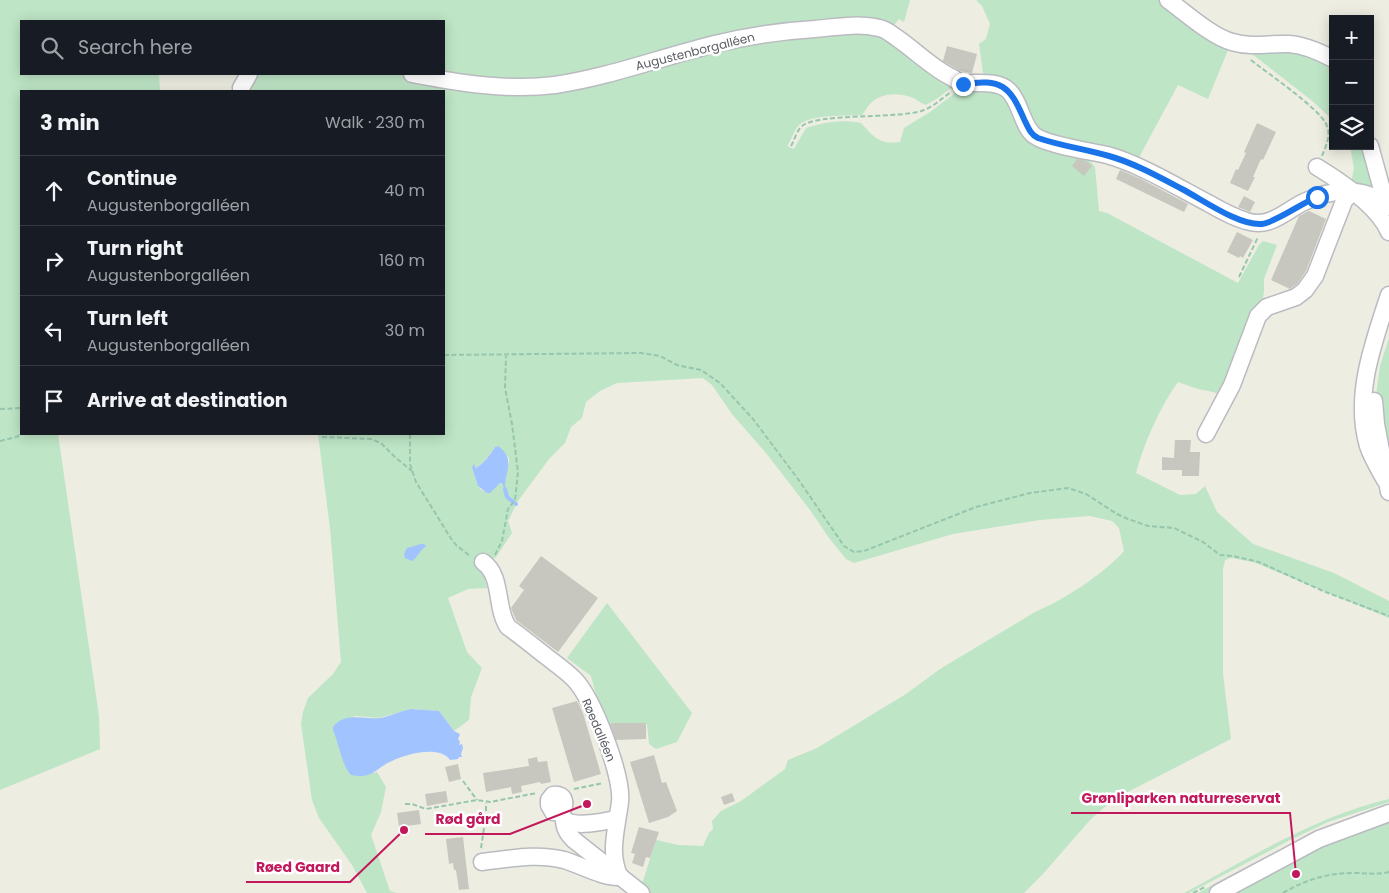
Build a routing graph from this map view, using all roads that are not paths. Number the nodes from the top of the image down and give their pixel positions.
1 (1168, 0) edge
2 (1329, 57) edge
3 (248, 75) edge
4 (419, 75) edge
5 (241, 88) dead end
6 (1371, 150) edge
7 (1317, 167) road end
8 (1352, 192) junction
9 (1387, 206) edge
10 (1389, 232) edge
11 (1389, 295) edge
12 (1389, 327) edge
13 (1206, 434) dead end
14 (1387, 486) edge
15 (486, 564) road end
16 (1389, 813) edge
17 (617, 819) junction
18 (482, 862) road end
19 (587, 877) dead end
20 (615, 877) junction
21 (641, 893) edge
22 (1218, 893) edge

1 - 2 street
3 - 5 street
4 - 8 street, Augustenborgalléen
6 - 9 street
7 - 8 street
8 - 9 street
8 - 10 street
8 - 13 street
11 - 14 street
12 - 14 street
15 - 17 street, Røedalléen
16 - 22 street
17 - 20 street, Røedalléen
17 - 20 street
18 - 20 street
19 - 20 street
20 - 21 street

